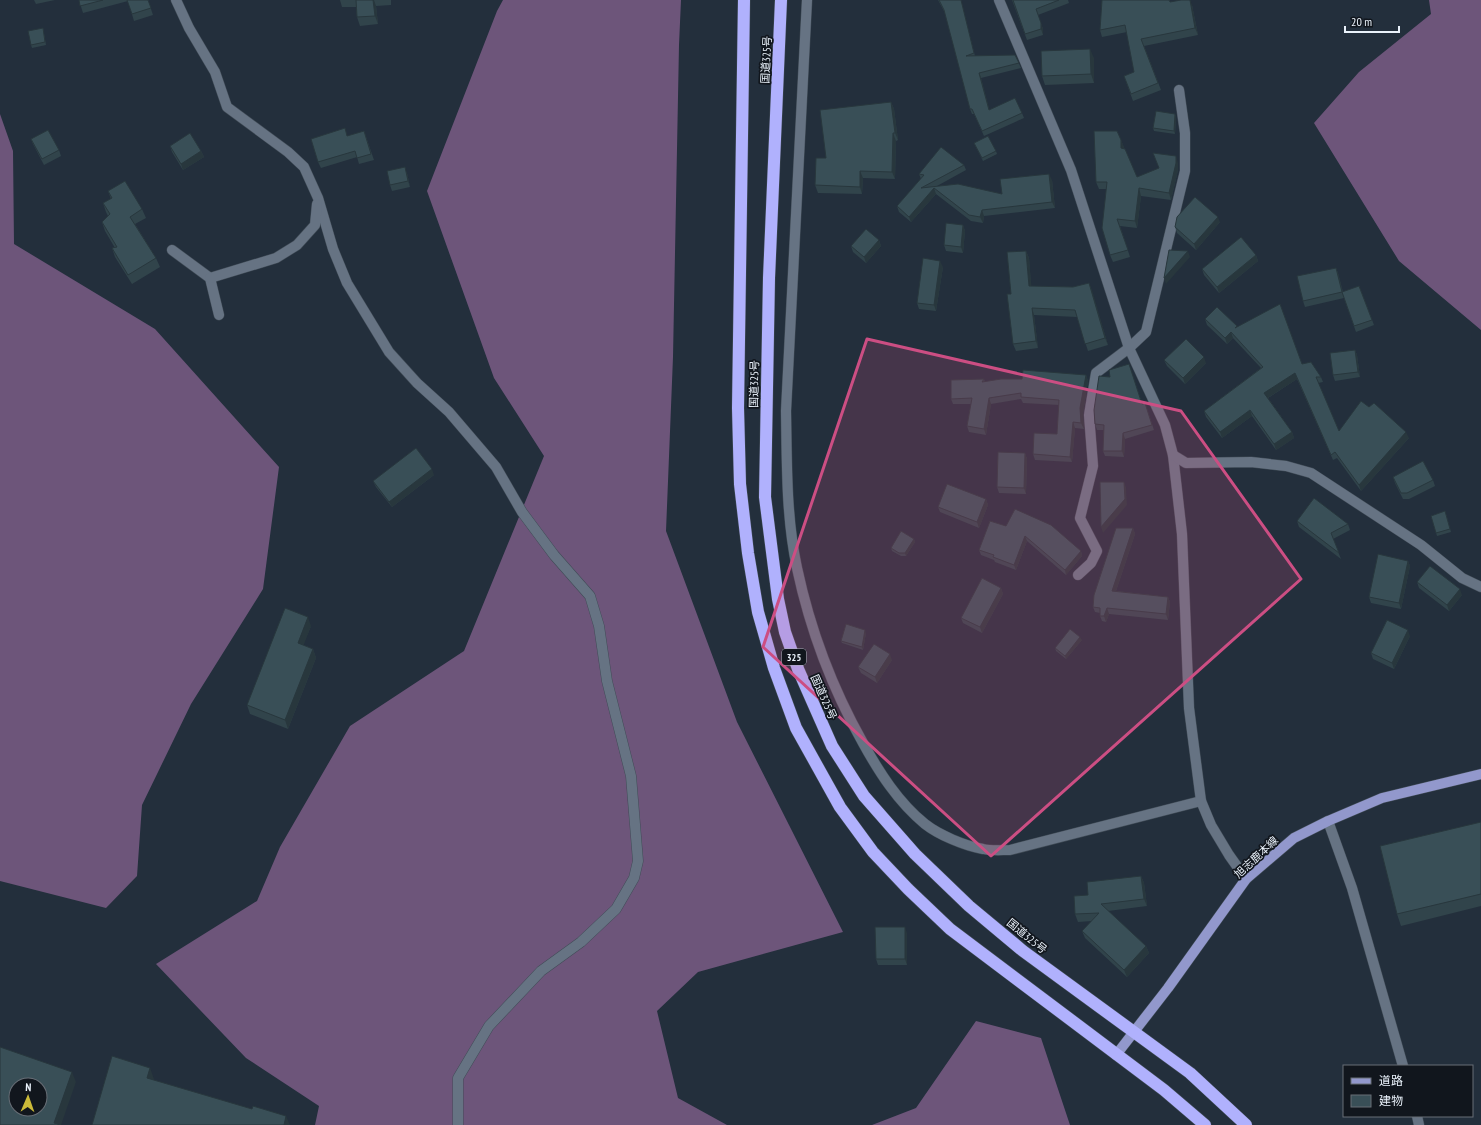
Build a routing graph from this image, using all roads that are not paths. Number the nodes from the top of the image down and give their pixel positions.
1 (176, 0) edge
2 (744, 0) edge
3 (782, 0) edge
4 (807, 0) edge
5 (999, 0) edge
6 (1180, 90) dead end
7 (318, 198) junction
8 (172, 250) dead end
9 (210, 278) junction
10 (219, 315) dead end
11 (1129, 348) junction
12 (1172, 455) junction
13 (1078, 575) dead end
14 (1481, 587) edge
15 (1481, 774) edge
16 (1201, 801) junction
17 (1328, 821) junction
18 (1246, 879) junction
19 (1134, 1032) junction
20 (1116, 1055) junction
21 (1403, 1065) edge
22 (458, 1125) edge
23 (1205, 1125) edge
24 (1246, 1125) edge

1 - 7 street
2 - 20 highway, 国道325号 / 325
3 - 19 highway, 国道325号 / 325
4 - 16 street
5 - 11 street
6 - 11 street
7 - 9 street
7 - 22 street
8 - 9 street
9 - 10 street
11 - 12 street
11 - 13 street
12 - 14 street
12 - 16 street
15 - 17 main road, 旭志鹿本線
16 - 18 street
17 - 18 main road, 旭志鹿本線
17 - 21 street
18 - 19 main road, 旭志鹿本線
19 - 20 main road, 旭志鹿本線
19 - 24 highway, 国道325号 / 325
20 - 23 highway, 国道325号 / 325

